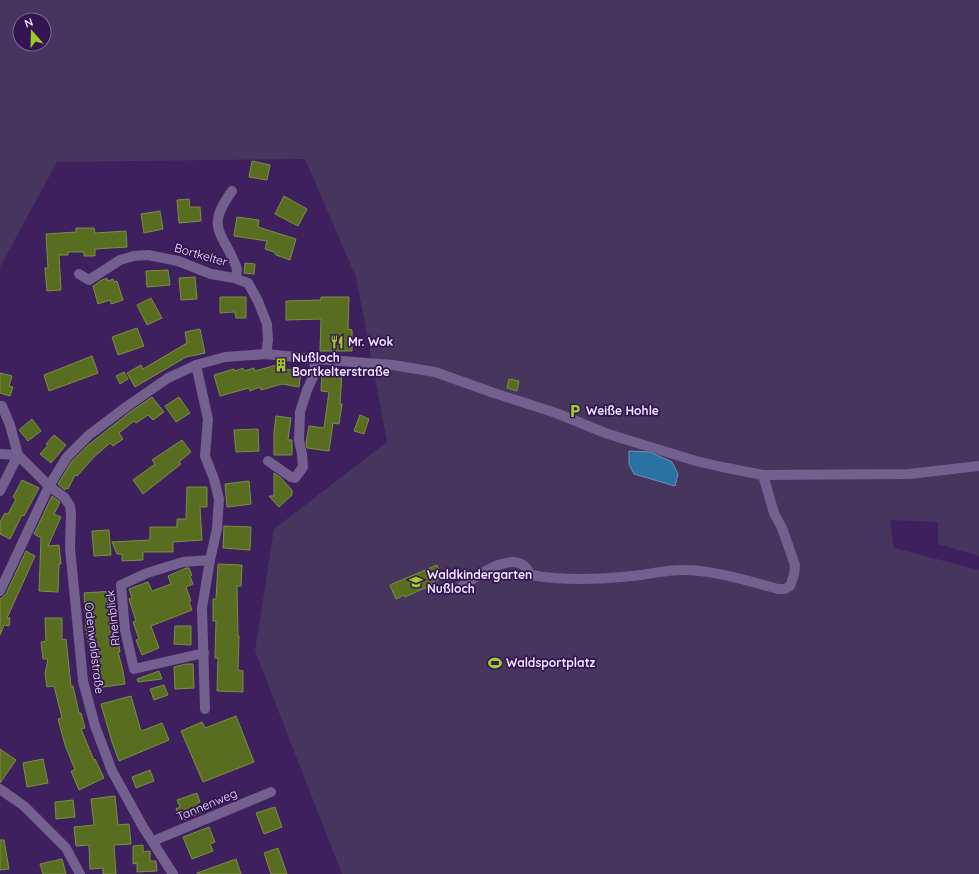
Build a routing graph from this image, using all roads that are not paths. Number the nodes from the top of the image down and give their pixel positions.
1 (232, 191) dead end
2 (79, 274) dead end
3 (236, 278) junction
4 (266, 354) junction
5 (315, 359) junction
6 (196, 365) junction
7 (0, 406) edge
8 (0, 454) edge
9 (18, 455) junction
10 (268, 461) dead end
11 (979, 466) edge
12 (763, 475) junction
13 (49, 486) junction
14 (0, 491) edge
15 (210, 560) junction
16 (462, 586) dead end
17 (0, 591) edge
18 (204, 653) junction
19 (205, 709) dead end
20 (0, 789) edge
21 (271, 792) dead end
22 (153, 841) junction
23 (80, 874) edge
24 (173, 874) edge

1 - 3 street
2 - 3 street, Bortkelter
3 - 4 street, Bortkelter
4 - 5 street
4 - 6 street
5 - 10 street
5 - 12 street
6 - 13 street
6 - 15 street
7 - 9 street
8 - 9 street
9 - 13 street, Odenwaldstraße
9 - 14 street
11 - 12 street
12 - 16 street
13 - 17 street
13 - 22 street, Odenwaldstraße
15 - 18 street
15 - 18 street, Rheinblick
18 - 19 street
20 - 23 street
21 - 22 street, Tannenweg
22 - 24 street, Odenwaldstraße

